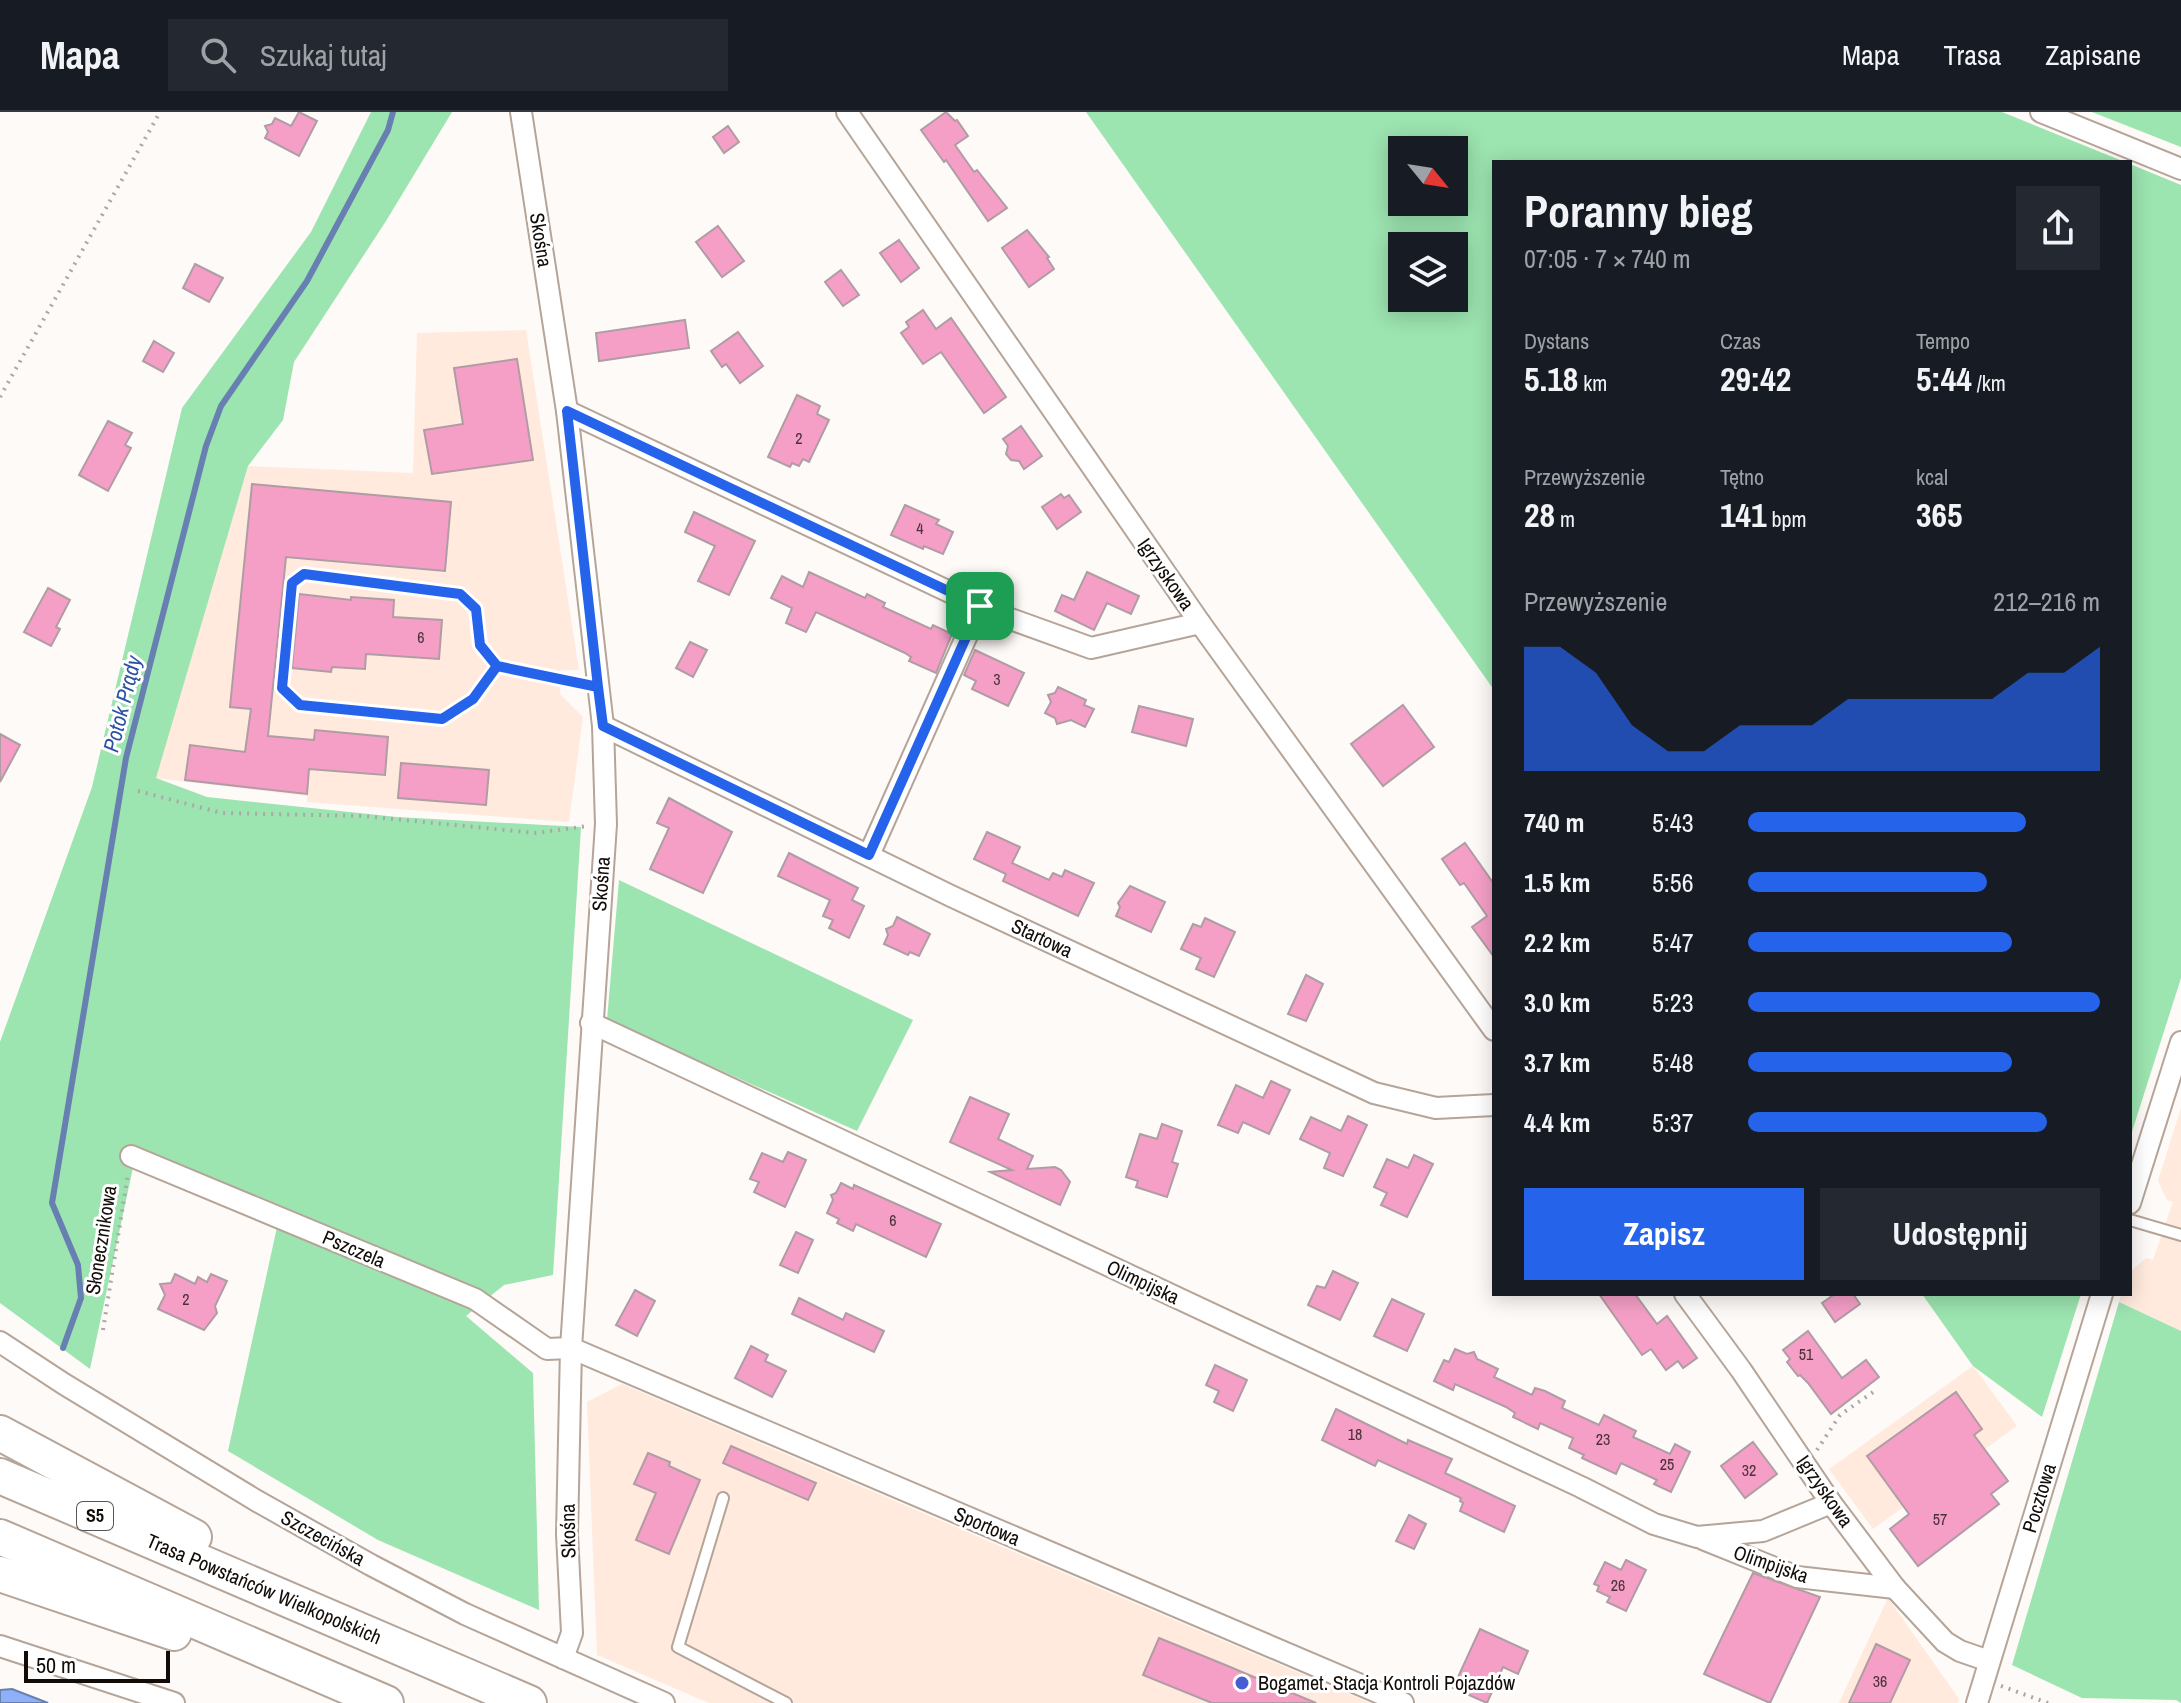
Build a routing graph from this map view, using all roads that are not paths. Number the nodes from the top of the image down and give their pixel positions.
1 (521, 112) edge
2 (847, 112) edge
3 (2041, 112) edge
4 (2181, 169) edge
5 (567, 411) junction
6 (980, 606) junction
7 (1200, 623) junction
8 (497, 666) junction
9 (598, 687) junction
10 (603, 726) junction
11 (869, 855) junction
12 (591, 1023) junction
13 (1492, 1027) edge
14 (2181, 1042) edge
15 (1492, 1105) edge
16 (131, 1156) road end
17 (2132, 1197) edge
18 (2132, 1221) edge
19 (2180, 1236) edge
20 (1686, 1296) edge
21 (2101, 1296) edge
22 (0, 1342) edge
23 (571, 1348) junction
24 (0, 1433) edge
25 (0, 1476) edge
26 (723, 1498) dead end
27 (1831, 1503) junction
28 (0, 1537) edge
29 (1697, 1537) junction
30 (0, 1574) edge
31 (1895, 1588) junction
32 (358, 1629) junction
33 (0, 1646) edge
34 (563, 1658) junction
35 (1986, 1671) junction
36 (335, 1681) junction
37 (174, 1703) edge
38 (386, 1703) edge
39 (529, 1703) edge
40 (664, 1703) edge
41 (786, 1703) edge
42 (1403, 1703) edge
43 (1977, 1703) edge

1 - 5 street, Skośna
2 - 7 street, Igrzyskowa
3 - 4 street
5 - 6 street
5 - 9 street, Skośna
6 - 7 street
6 - 11 street
7 - 13 street, Igrzyskowa
8 - 8 lane
8 - 9 lane
9 - 10 street, Skośna
10 - 11 street, Startowa
10 - 12 street, Skośna
11 - 15 street, Startowa
12 - 23 street, Skośna
12 - 29 street, Olimpijska
14 - 17 street
16 - 23 street, Pszczela
18 - 19 lane
20 - 27 street, Igrzyskowa
21 - 35 street, Pocztowa
22 - 34 street, Szczecińska
23 - 34 street, Skośna
23 - 42 street, Sportowa
24 - 32 highway
25 - 32 highway, Trasa Powstańców Wielkopolskich / S5
26 - 41 lane
27 - 29 street, Olimpijska
27 - 31 street, Igrzyskowa
28 - 36 highway
29 - 31 street, Olimpijska
30 - 36 highway
31 - 35 street, Igrzyskowa
32 - 39 highway, Trasa Powstańców Wielkopolskich / S5
33 - 37 street
34 - 40 street, Szczecińska
35 - 43 street, Pocztowa
36 - 38 highway

